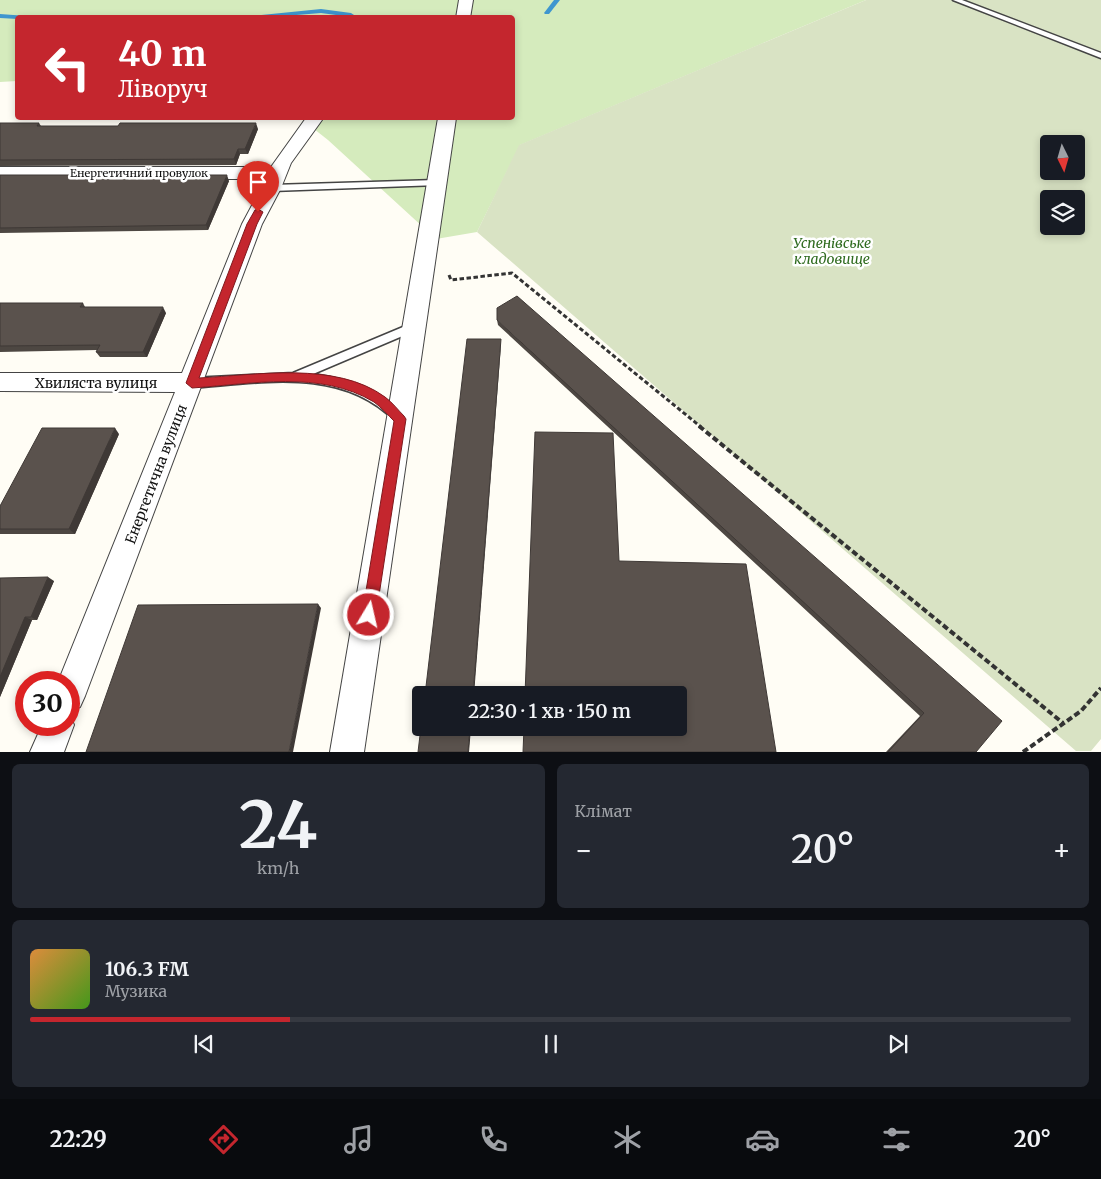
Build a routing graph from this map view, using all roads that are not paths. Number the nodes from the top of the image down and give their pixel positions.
1 (466, 0) edge
2 (956, 0) edge
3 (464, 15) edge
4 (1101, 56) edge
5 (313, 120) dead end
6 (447, 120) edge
7 (0, 173) edge
8 (275, 180) junction
9 (436, 183) junction
10 (415, 326) junction
11 (295, 377) junction
12 (0, 382) edge
13 (192, 383) junction
14 (400, 419) junction
15 (79, 671) edge
16 (54, 736) edge
17 (47, 752) edge
18 (347, 752) edge

1 - 3 street
2 - 4 lane
5 - 8 street, Енергетична вулиця
6 - 9 street
7 - 8 street, Енергетичний провулок
8 - 9 lane
8 - 13 street, Енергетична вулиця
9 - 10 street
10 - 11 lane
10 - 14 street
11 - 13 lane
11 - 14 lane
12 - 13 street, Хвиляста вулиця
13 - 15 street, Енергетична вулиця
14 - 18 street
16 - 17 street

